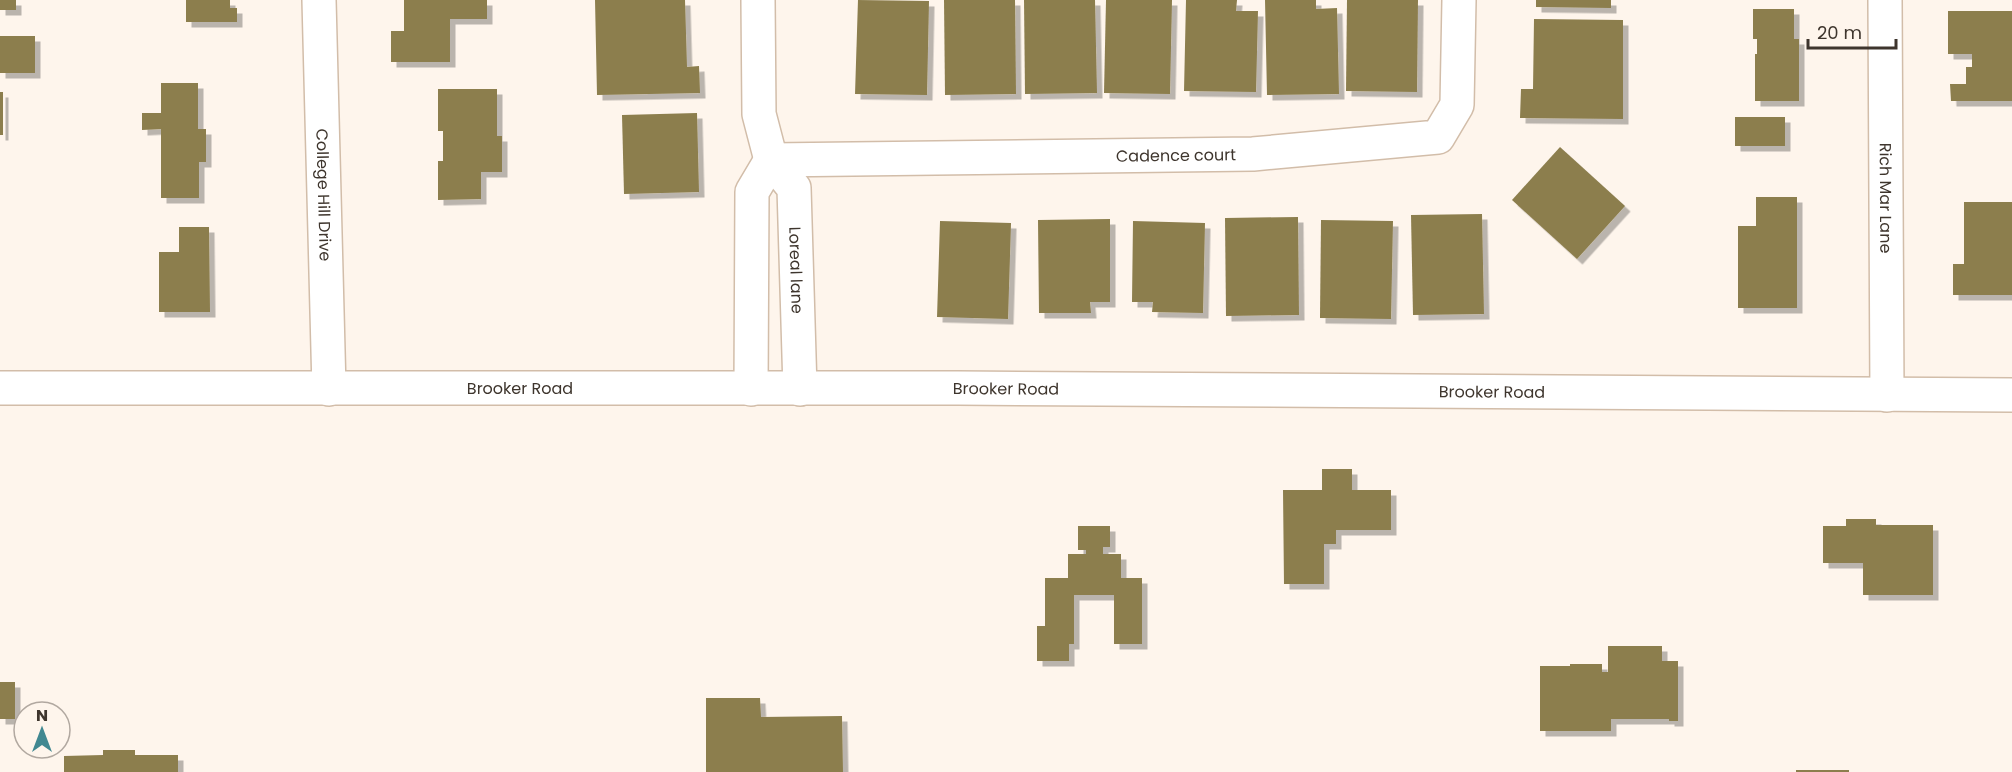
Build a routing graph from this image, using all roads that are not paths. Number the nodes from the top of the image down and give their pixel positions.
1 (319, 0) edge
2 (758, 0) edge
3 (1459, 0) edge
4 (1886, 0) edge
5 (771, 160) junction
6 (796, 264) junction
7 (752, 265) junction
8 (0, 388) edge
9 (329, 389) junction
10 (751, 389) junction
11 (800, 389) junction
12 (1887, 395) junction
13 (2012, 395) edge

1 - 9 street, College Hill Drive
2 - 5 street, Loreal lane
3 - 5 street, Cadence court
4 - 12 street, Rich Mar Lane
5 - 6 street, Loreal lane
5 - 7 street
6 - 7 street
6 - 11 street, Loreal lane
7 - 10 street
8 - 9 street, Brooker Road
9 - 10 street, Brooker Road
10 - 11 street, Brooker Road
11 - 12 street, Brooker Road
12 - 13 street, Brooker Road

